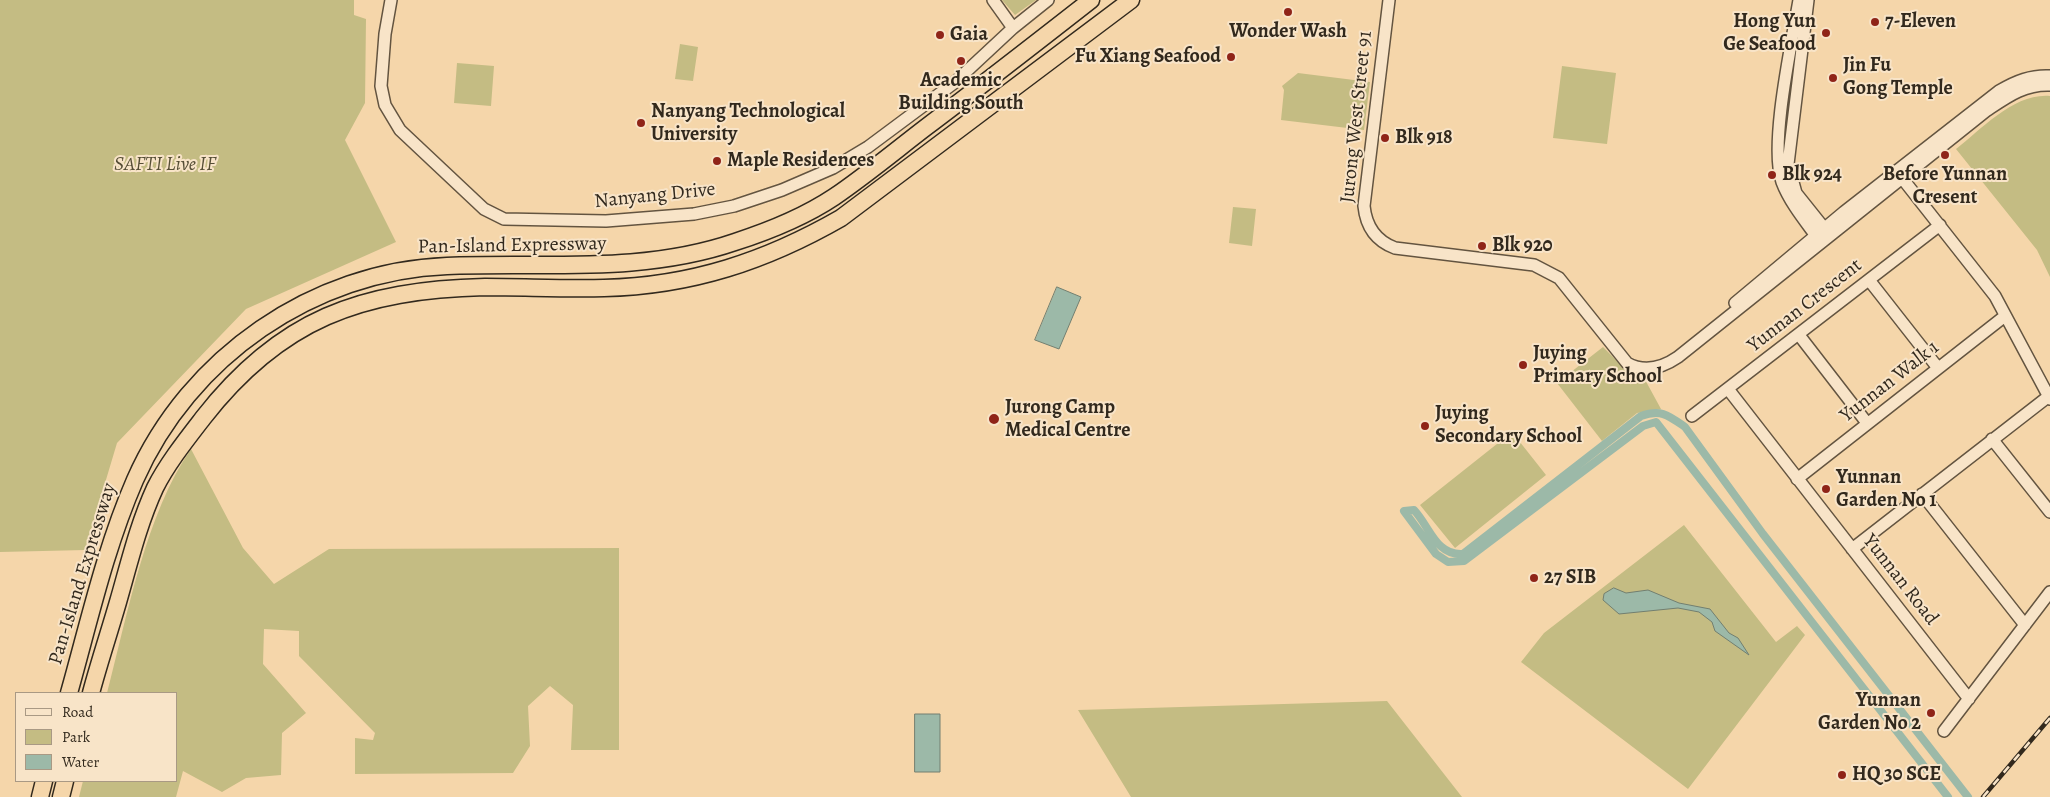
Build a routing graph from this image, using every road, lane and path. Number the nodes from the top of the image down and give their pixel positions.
1 (391, 0) edge
2 (993, 0) edge
3 (1048, 0) edge
4 (1091, 0) edge
5 (1131, 0) edge
6 (1389, 0) edge
7 (1395, 0) edge
8 (1799, 0) edge
9 (1808, 0) edge
10 (1012, 28) junction
11 (2050, 76) edge
12 (2050, 85) edge
13 (1779, 131) junction
14 (1791, 132) junction
15 (1901, 174) junction
16 (1940, 225) junction
17 (1823, 236) junction
18 (1869, 280) junction
19 (2005, 316) junction
20 (1799, 335) junction
21 (1938, 368) junction
22 (1728, 389) junction
23 (2049, 397) edge
24 (1692, 416) dead end
25 (1867, 424) junction
26 (1992, 439) junction
27 (1797, 479) junction
28 (1922, 494) junction
29 (2050, 512) edge
30 (1852, 549) junction
31 (2050, 592) edge
32 (2025, 625) junction
33 (69, 692) edge
34 (91, 692) edge
35 (1969, 698) junction
36 (1944, 731) dead end
37 (44, 782) edge
38 (65, 782) edge
39 (40, 797) edge
40 (61, 797) edge

1 - 10 street, Nanyang Drive
2 - 10 street
3 - 10 street, Nanyang Drive
4 - 33 highway, Pan-Island Expressway
5 - 34 highway, Pan-Island Expressway
6 - 17 street, Jurong West Street 91
7 - 17 street, Jurong West Street 91
8 - 13 street
9 - 14 street
11 - 15 street
12 - 15 street
13 - 14 street
13 - 17 street
14 - 17 street
15 - 16 street
15 - 17 street
16 - 18 street, Yunnan Crescent
16 - 19 street
18 - 20 street, Yunnan Crescent
18 - 21 street
19 - 21 street, Yunnan Walk 1
19 - 23 street
20 - 22 street, Yunnan Crescent
20 - 25 street
21 - 25 street, Yunnan Walk 1
22 - 24 street, Yunnan Crescent
22 - 27 street, Yunnan Road
23 - 26 street
25 - 27 street, Yunnan Walk 1
26 - 28 street
26 - 29 street
27 - 30 street, Yunnan Road
28 - 30 street
28 - 32 street
30 - 35 street, Yunnan Road
31 - 32 street
32 - 35 street
35 - 36 street
37 - 39 highway
38 - 40 highway

